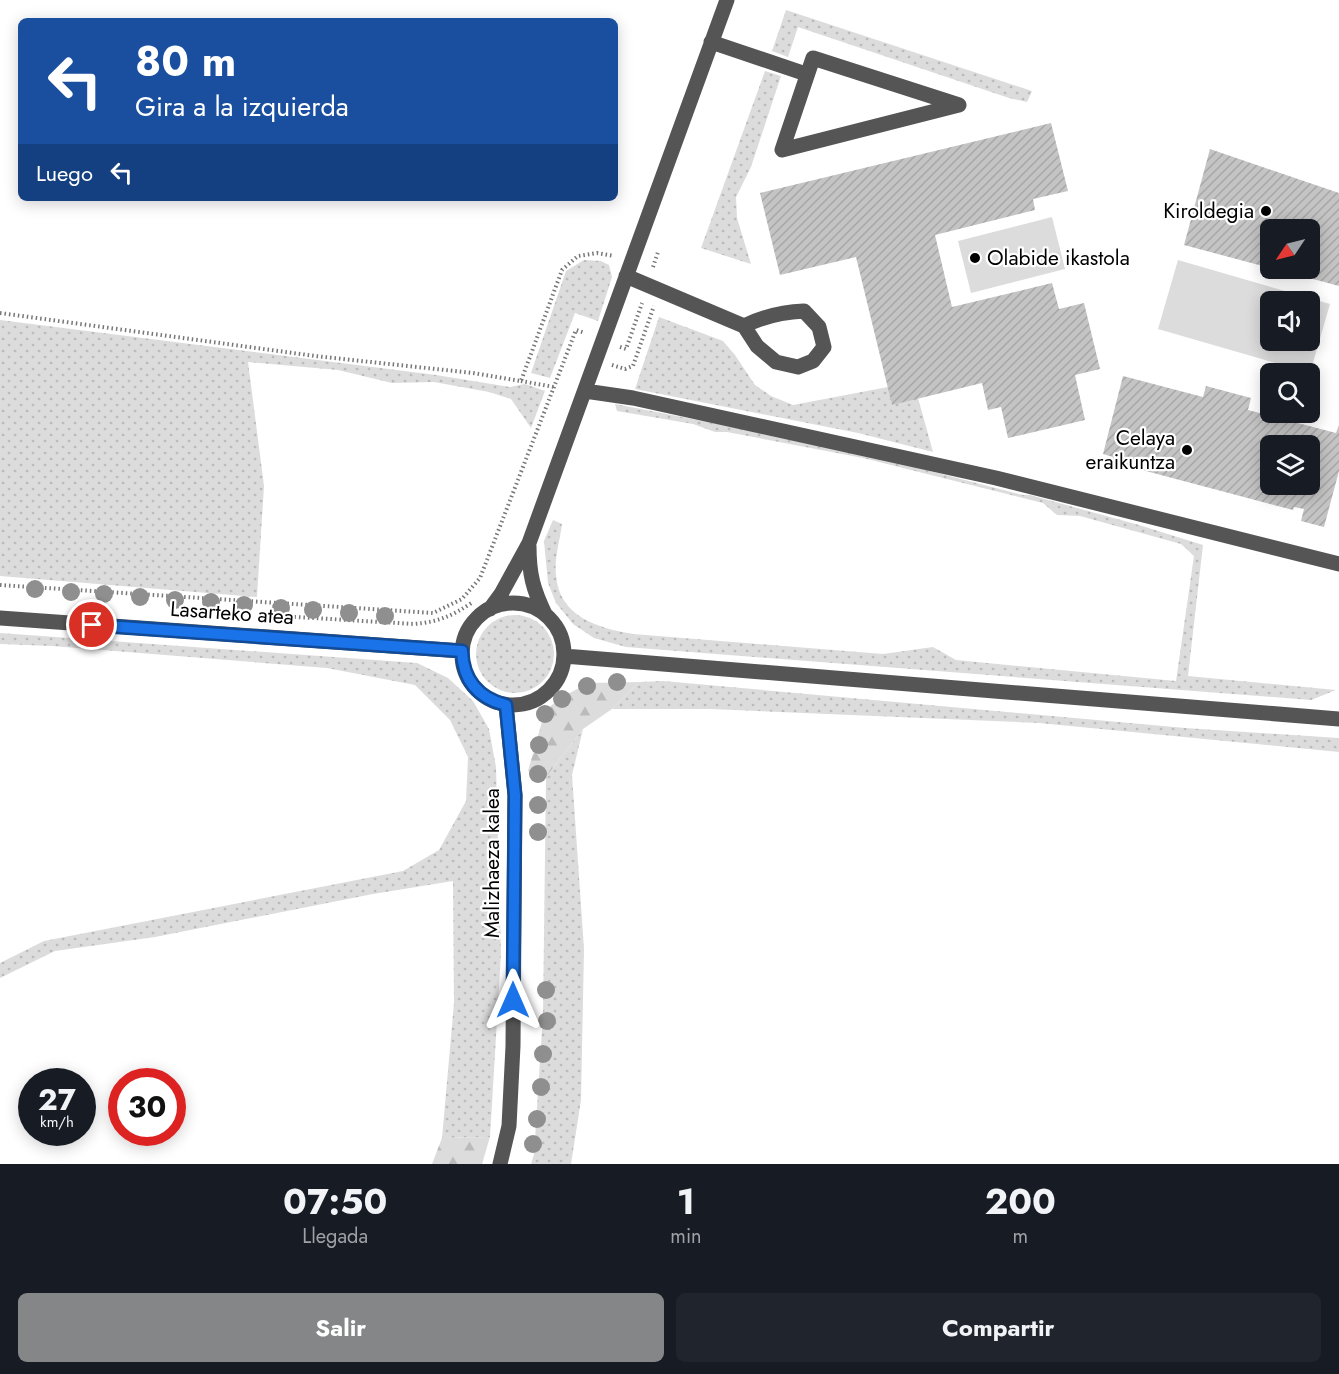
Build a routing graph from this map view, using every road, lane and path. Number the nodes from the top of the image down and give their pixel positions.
1 (726, 0) edge
2 (711, 42) junction
3 (806, 74) junction
4 (658, 252) dead end
5 (632, 259) junction
6 (626, 276) junction
7 (647, 286) junction
8 (654, 306) dead end
9 (0, 313) edge
10 (744, 326) junction
11 (604, 341) junction
12 (597, 360) junction
13 (521, 381) junction
14 (554, 387) junction
15 (585, 391) junction
16 (529, 543) junction
17 (1339, 564) edge
18 (0, 585) edge
19 (479, 594) dead end
20 (490, 609) junction
21 (544, 614) junction
22 (260, 615) dead end
23 (0, 618) edge
24 (462, 651) junction
25 (564, 656) junction
26 (506, 705) junction
27 (1339, 719) edge
28 (500, 1164) edge

1 - 2 street
2 - 3 street
2 - 5 street
3 - 3 street
4 - 7 path
5 - 6 street
5 - 13 path
6 - 7 street
6 - 11 street
7 - 10 street
7 - 11 path
8 - 12 path
9 - 13 path
10 - 10 street
11 - 12 street
11 - 14 path
12 - 15 street
13 - 14 path
14 - 18 path
15 - 16 street
15 - 17 street
16 - 20 street
16 - 21 street
19 - 22 path
20 - 21 street
20 - 24 street
21 - 25 street
23 - 24 street, Lasarteko atea
24 - 26 street
25 - 26 street
25 - 27 street
26 - 28 street, Malizhaeza kalea

